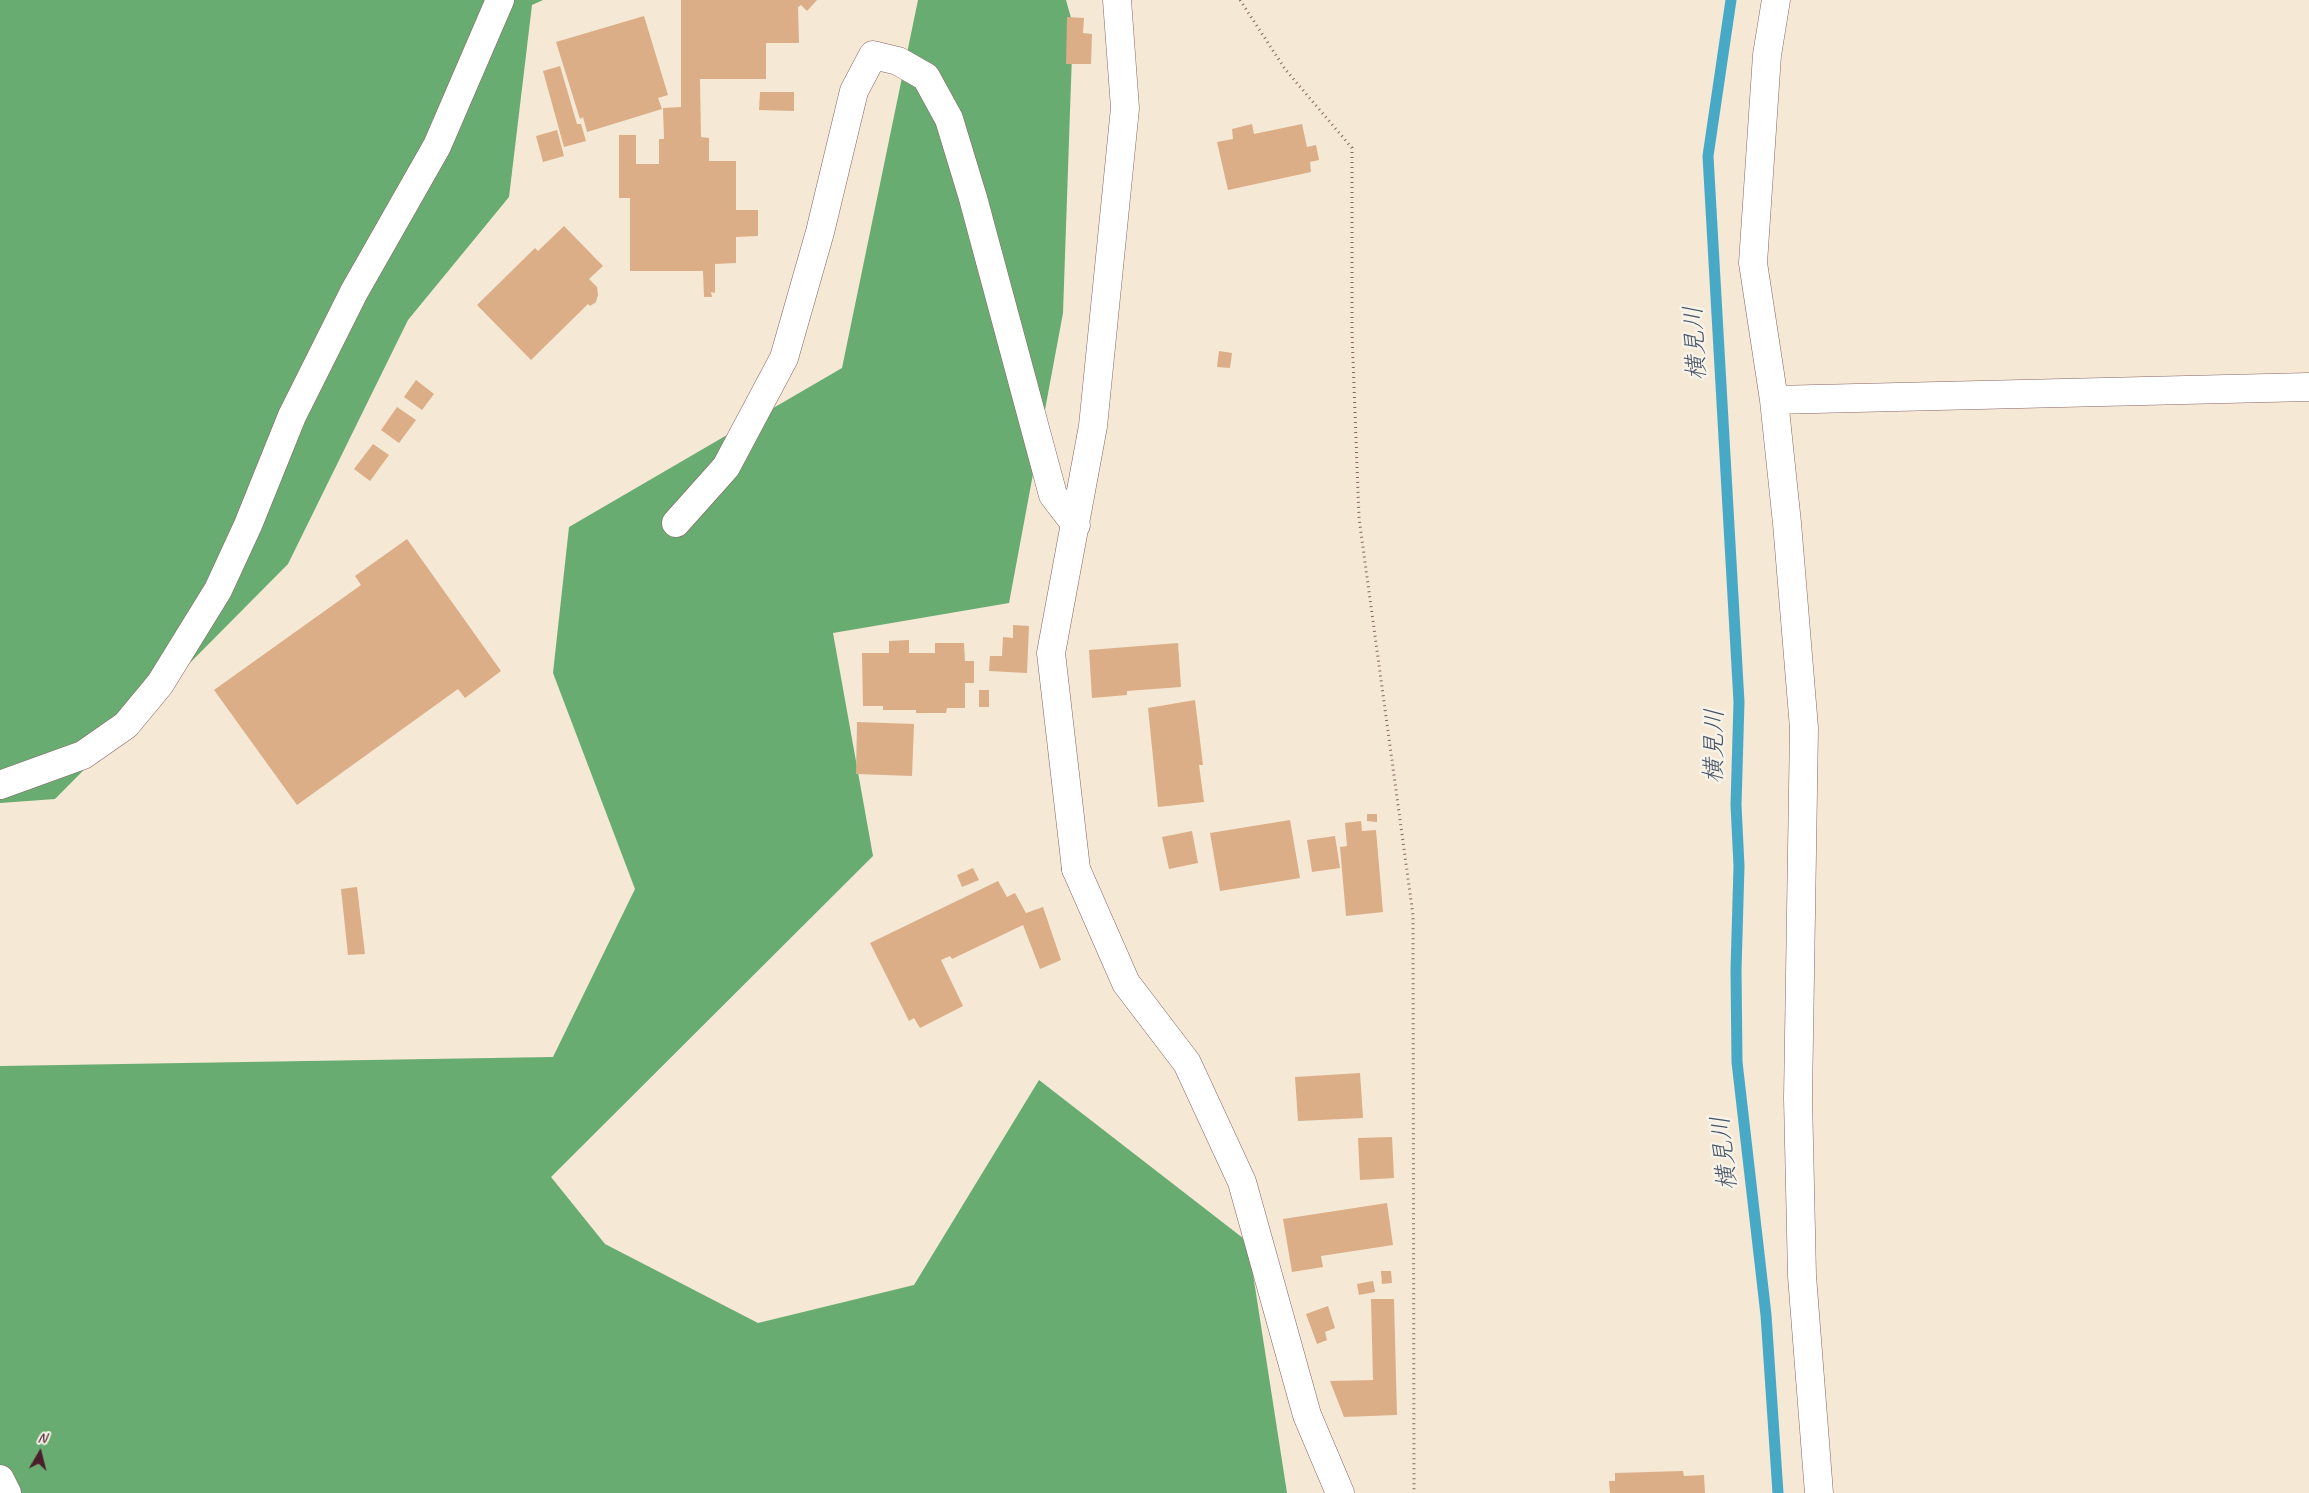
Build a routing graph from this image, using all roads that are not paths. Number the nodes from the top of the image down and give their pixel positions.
1 (500, 0) edge
2 (1117, 0) edge
3 (1776, 0) edge
4 (2309, 387) edge
5 (1774, 400) junction
6 (676, 523) dead end
7 (1076, 525) junction
8 (0, 785) edge
9 (0, 1479) edge
10 (7, 1493) edge
11 (1340, 1493) edge
12 (1818, 1493) edge

1 - 8 street
2 - 7 street
3 - 5 street
4 - 5 street
5 - 12 street
6 - 7 street
7 - 11 street
9 - 10 street

